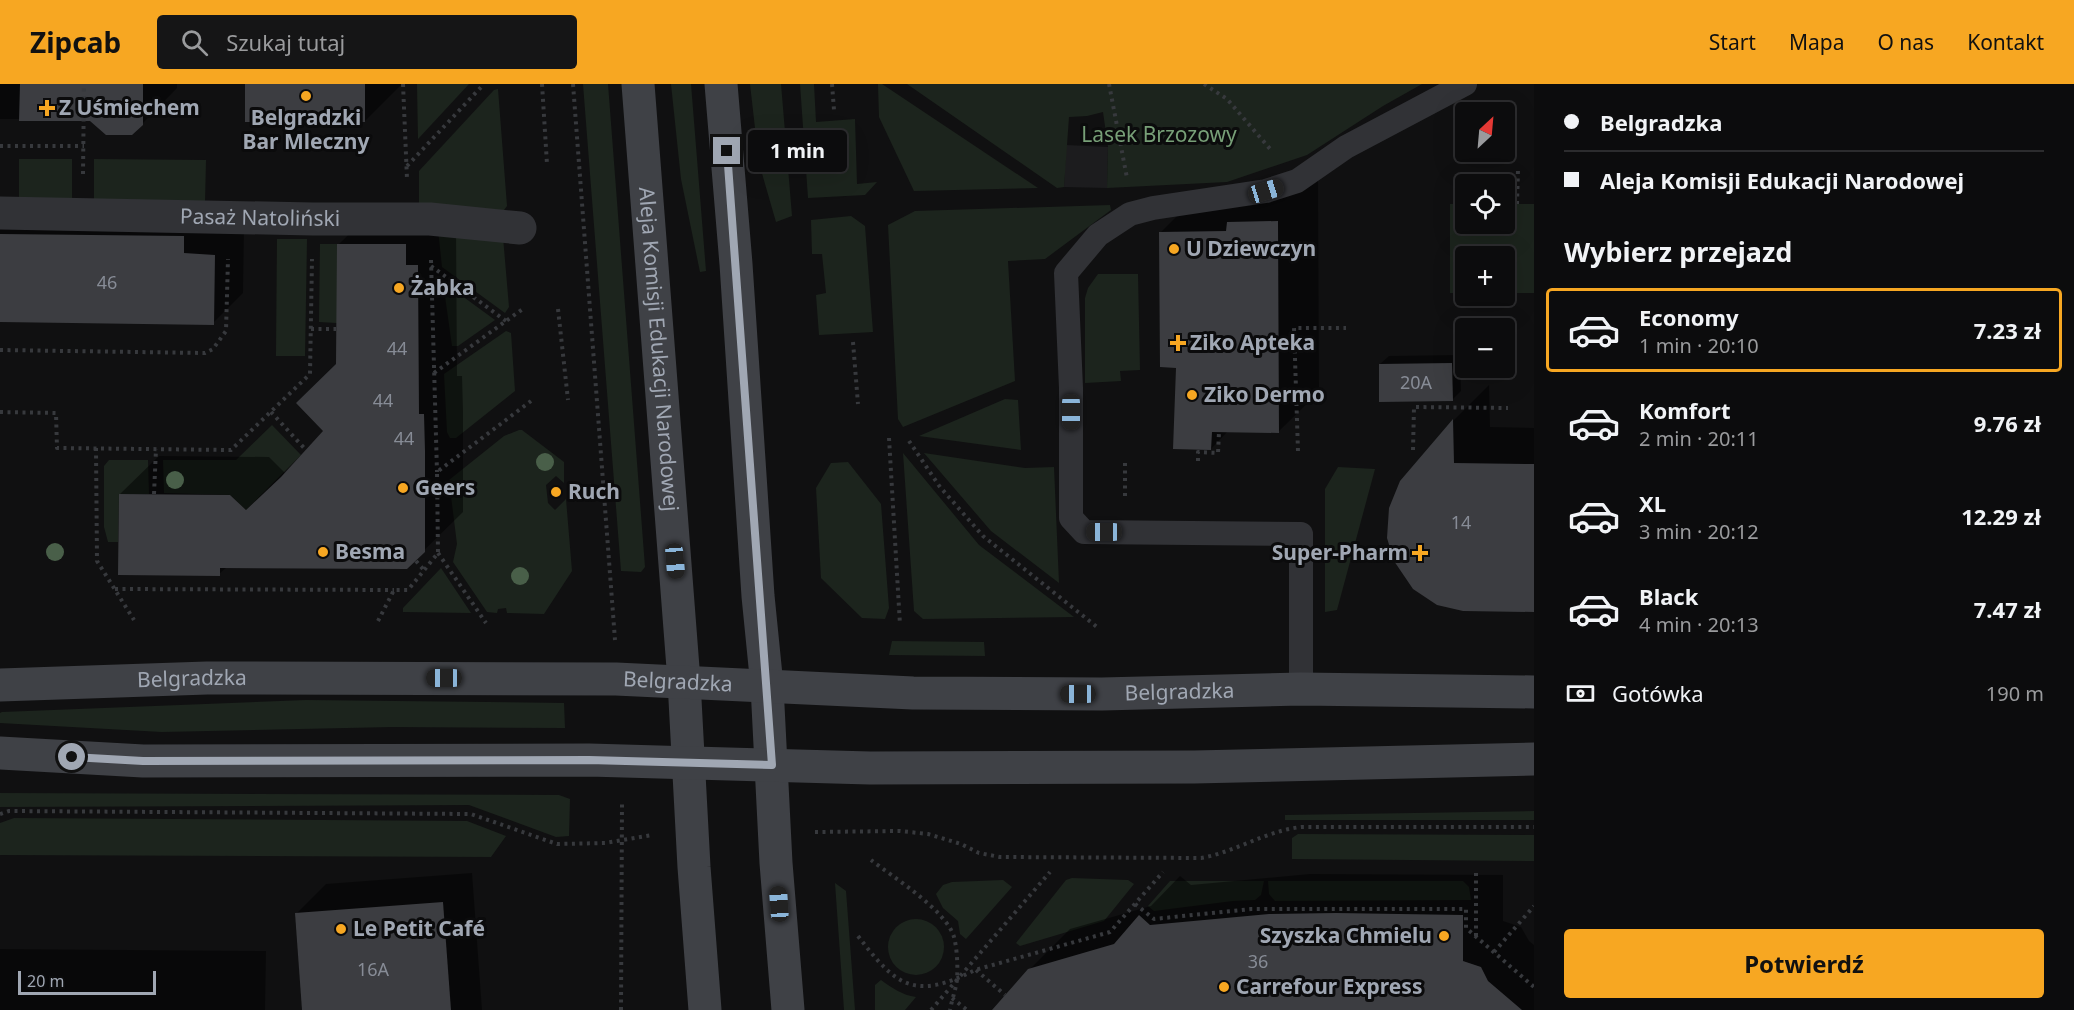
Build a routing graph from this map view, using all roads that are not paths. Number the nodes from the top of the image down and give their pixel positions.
1 (638, 84) edge
2 (721, 84) edge
3 (1465, 84) edge
4 (0, 213) edge
5 (520, 228) dead end
6 (684, 681) junction
7 (0, 685) edge
8 (767, 686) junction
9 (1301, 688) junction
10 (1534, 692) edge
11 (0, 753) edge
12 (1534, 759) edge
13 (688, 763) junction
14 (772, 765) junction
15 (705, 1010) edge
16 (788, 1010) edge

1 - 6 street, Aleja Komisji Edukacji Narodowej
2 - 8 street
3 - 9 lane
4 - 5 street, Pasaż Natoliński
6 - 7 street, Belgradzka
6 - 8 street, Belgradzka
6 - 13 street, Aleja Komisji Edukacji Narodowej
8 - 9 street, Belgradzka
8 - 14 street
9 - 10 street, Belgradzka
11 - 13 street
12 - 14 street
13 - 14 street
13 - 15 street, Aleja Komisji Edukacji Narodowej
14 - 16 street

